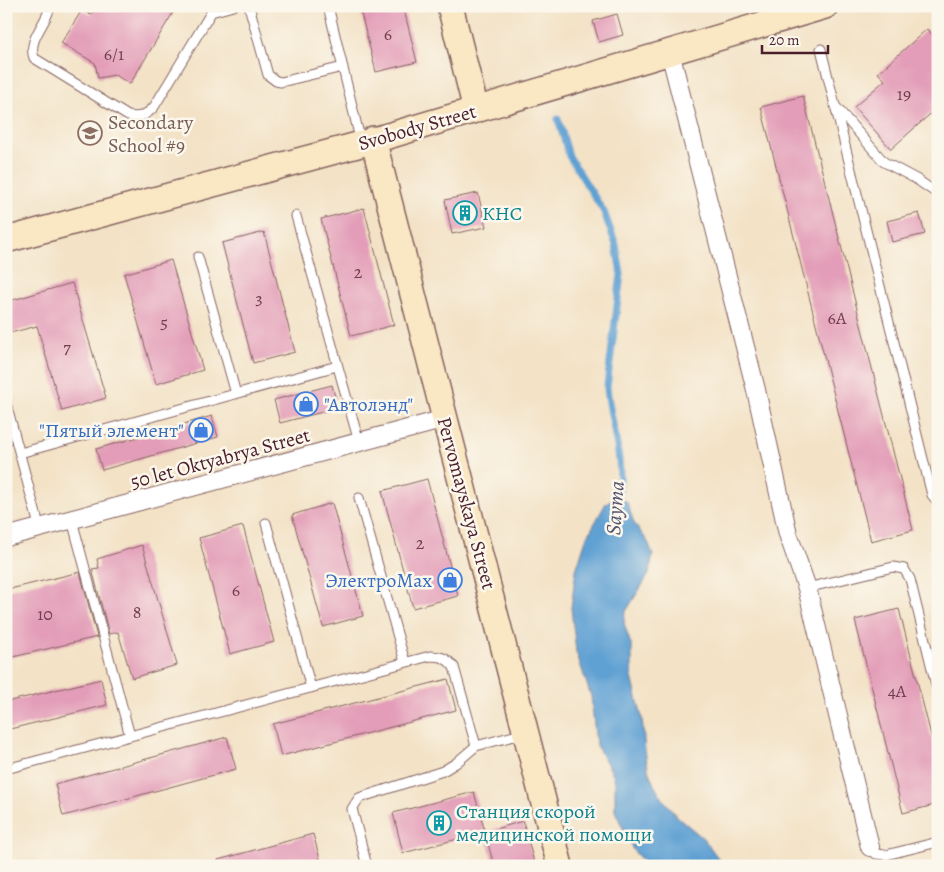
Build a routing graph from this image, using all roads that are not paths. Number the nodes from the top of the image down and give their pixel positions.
1 (50, 6) edge
2 (234, 6) edge
3 (249, 6) edge
4 (328, 6) edge
5 (825, 6) edge
6 (453, 7) edge
7 (213, 9) edge
8 (821, 48) dead end
9 (670, 52) junction
10 (343, 67) junction
11 (835, 106) junction
12 (476, 110) junction
13 (367, 142) junction
14 (938, 194) edge
15 (296, 216) dead end
16 (6, 240) edge
17 (198, 257) dead end
18 (337, 366) junction
19 (236, 394) junction
20 (6, 404) edge
21 (445, 419) junction
22 (358, 442) junction
23 (20, 453) junction
24 (359, 498) dead end
25 (938, 502) edge
26 (72, 520) junction
27 (266, 523) dead end
28 (40, 528) junction
29 (6, 537) edge
30 (807, 588) junction
31 (405, 662) junction
32 (311, 688) junction
33 (938, 693) edge
34 (526, 733) junction
35 (130, 736) junction
36 (476, 746) junction
37 (6, 769) edge
38 (938, 842) edge
39 (870, 847) joint
40 (367, 866) edge
41 (560, 866) edge

1 - 7 lane
2 - 7 lane
3 - 10 lane
4 - 10 lane
5 - 9 street, Svobody Street
6 - 12 street
8 - 11 lane
9 - 12 street, Svobody Street
9 - 30 street
10 - 13 lane
11 - 14 lane
11 - 25 lane
12 - 13 street, Svobody Street
13 - 16 street, Svobody Street
13 - 21 street, Pervomayskaya Street
15 - 18 lane
17 - 19 lane
18 - 19 lane
18 - 22 lane
19 - 23 lane
20 - 23 lane
21 - 22 street, 50 let Oktyabrya Street
21 - 34 street, Pervomayskaya Street
22 - 26 street, 50 let Oktyabrya Street
23 - 28 lane
24 - 31 lane
26 - 28 street, 50 let Oktyabrya Street
26 - 35 lane
27 - 32 lane
28 - 29 street, 50 let Oktyabrya Street
30 - 33 lane
30 - 39 street
31 - 32 lane
31 - 36 lane
32 - 35 lane
34 - 36 lane
34 - 41 street, Pervomayskaya Street
35 - 37 lane
36 - 40 lane
38 - 39 lane

